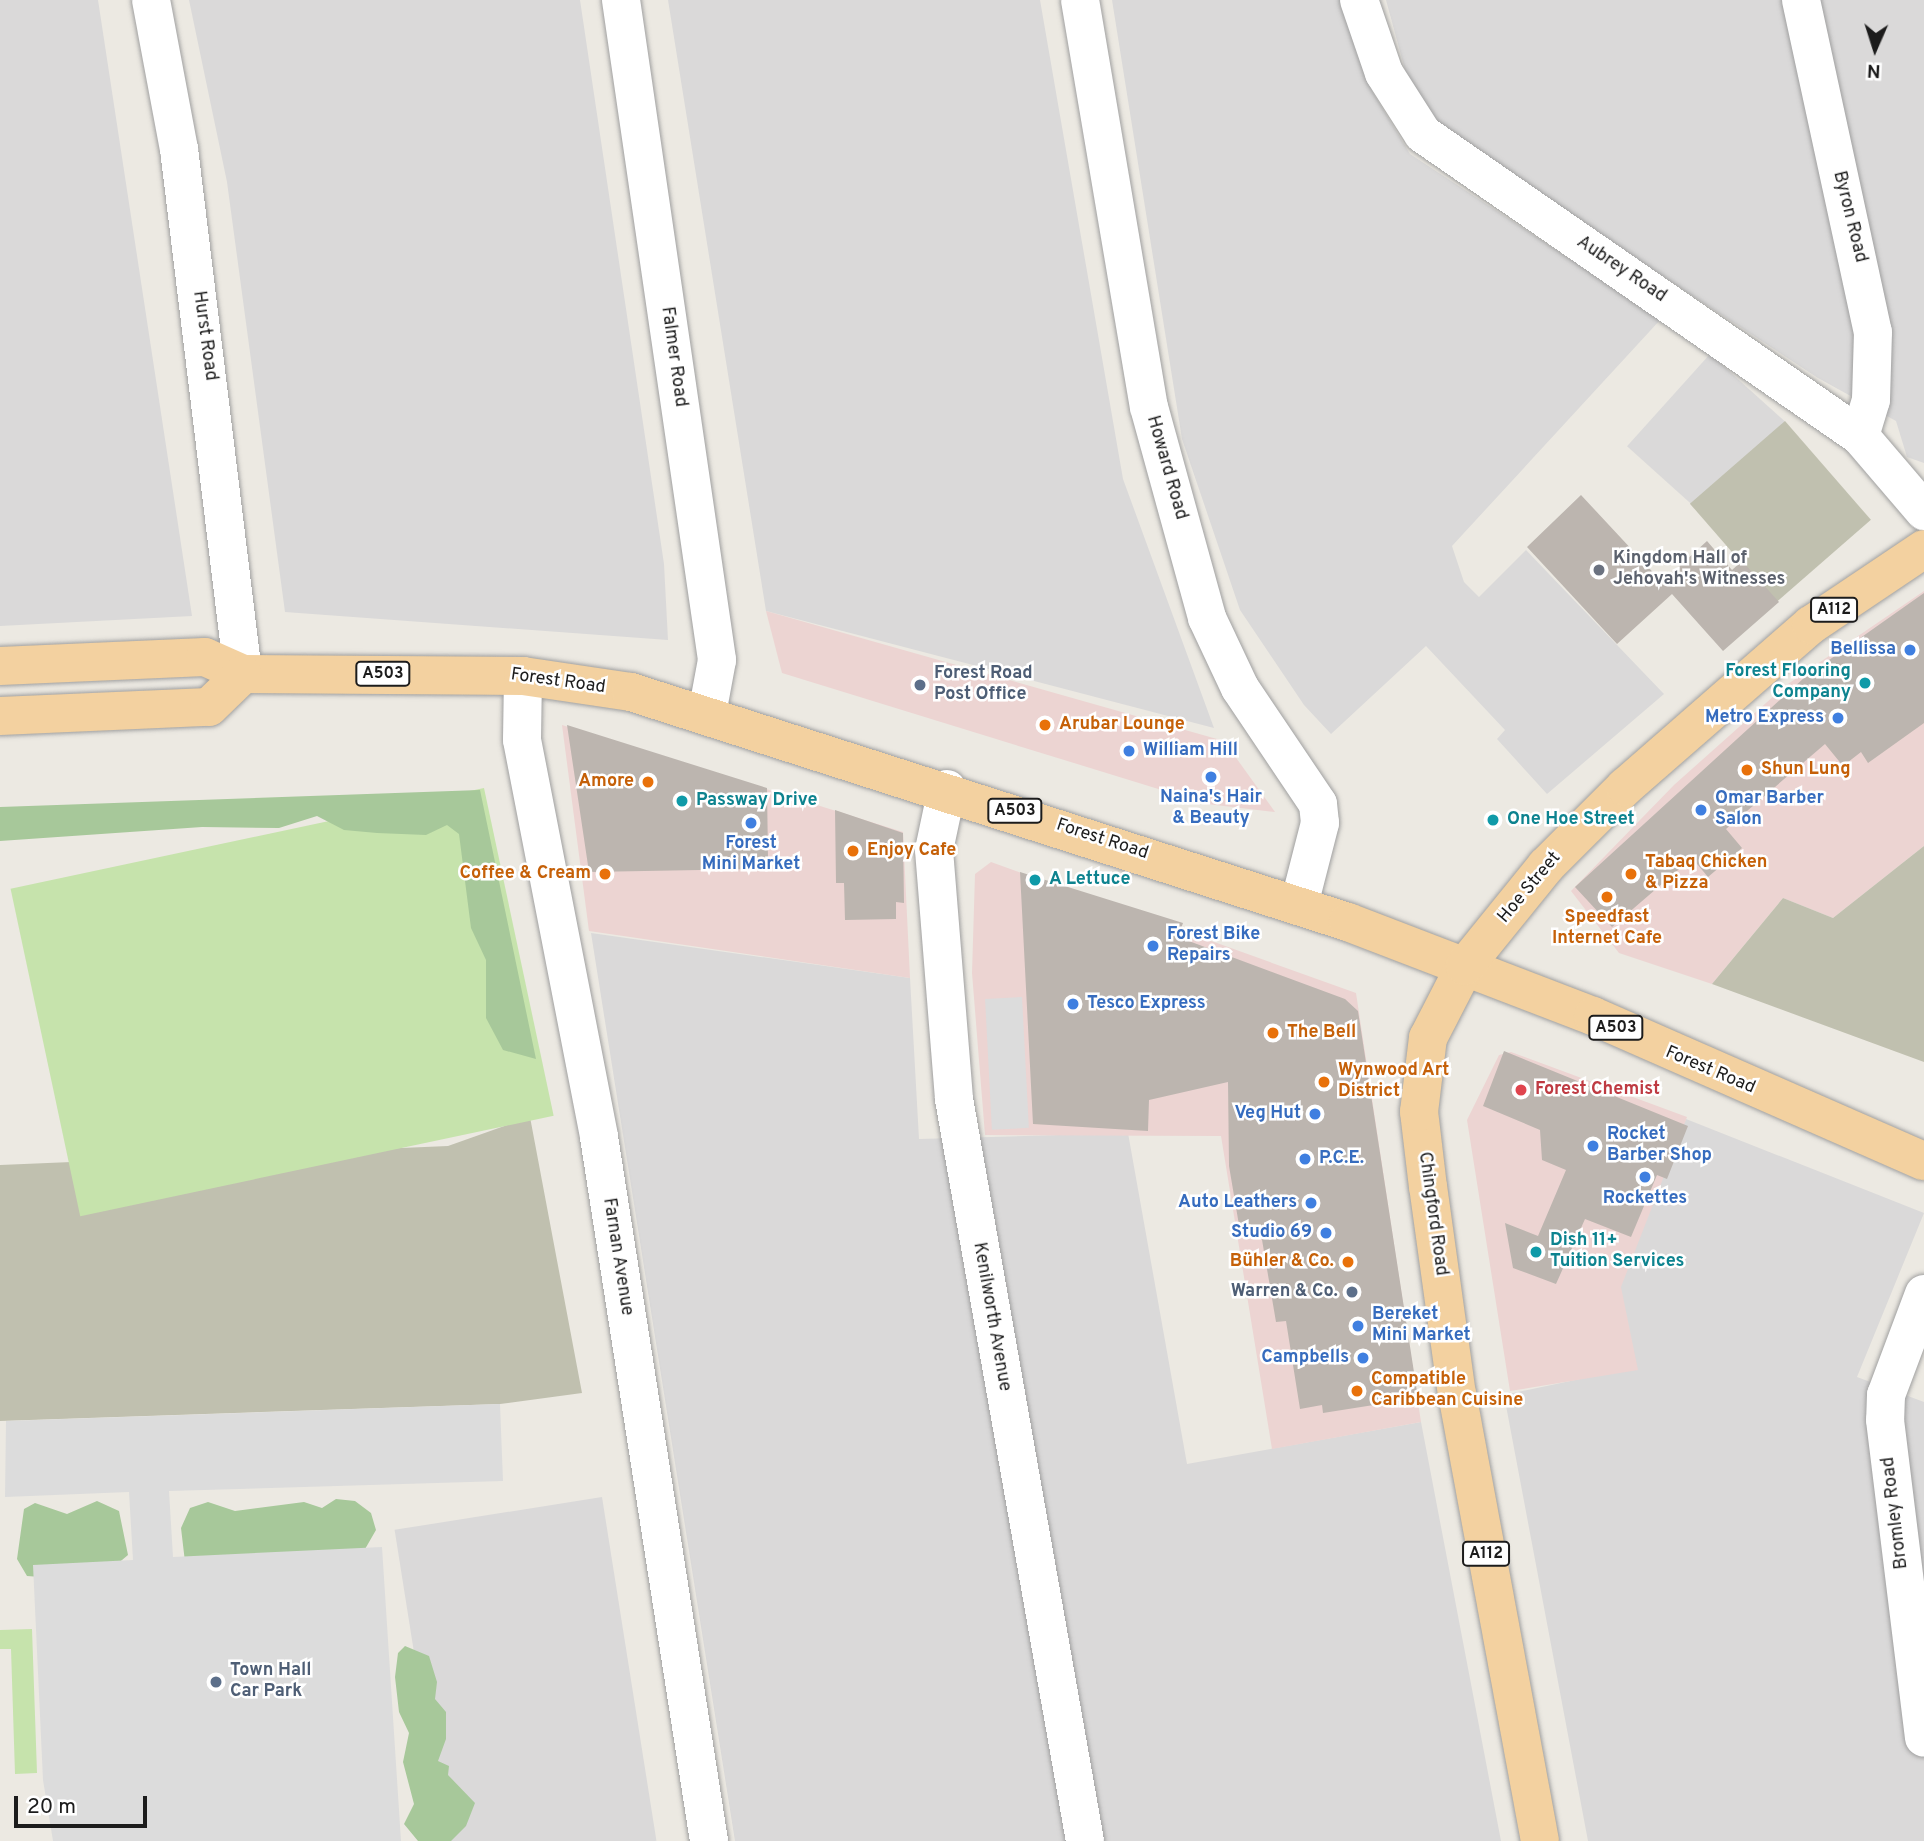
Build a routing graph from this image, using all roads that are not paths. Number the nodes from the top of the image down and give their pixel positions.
1 (151, 0) edge
2 (621, 0) edge
3 (1080, 0) edge
4 (1359, 0) edge
5 (1801, 0) edge
6 (1860, 436) junction
7 (1924, 511) edge
8 (1924, 549) edge
9 (0, 666) edge
10 (243, 674) junction
11 (523, 676) junction
12 (707, 713) junction
13 (0, 716) edge
14 (947, 789) junction
15 (1299, 905) junction
16 (1465, 966) junction
17 (1924, 1161) edge
18 (1924, 1294) edge
19 (1924, 1738) edge
20 (709, 1841) edge
21 (1085, 1841) edge
22 (1540, 1841) edge

1 - 10 street, Hurst Road
2 - 12 street, Falmer Road
3 - 15 street, Howard Road
4 - 6 street, Aubrey Road
5 - 6 street, Byron Road
6 - 7 street, Aubrey Road
8 - 16 main road, Hoe Street / A112
9 - 10 main road, Forest Road / A503
10 - 11 main road, Forest Road / A503
10 - 13 main road
11 - 12 main road, Forest Road / A503
11 - 20 street, Farnan Avenue
12 - 14 main road, Forest Road / A503
14 - 15 main road, Forest Road / A503
14 - 21 street, Kenilworth Avenue
15 - 16 main road, Forest Road / A503
16 - 17 main road, Forest Road / A503
16 - 22 main road, Chingford Road / A112
18 - 19 street, Bromley Road

